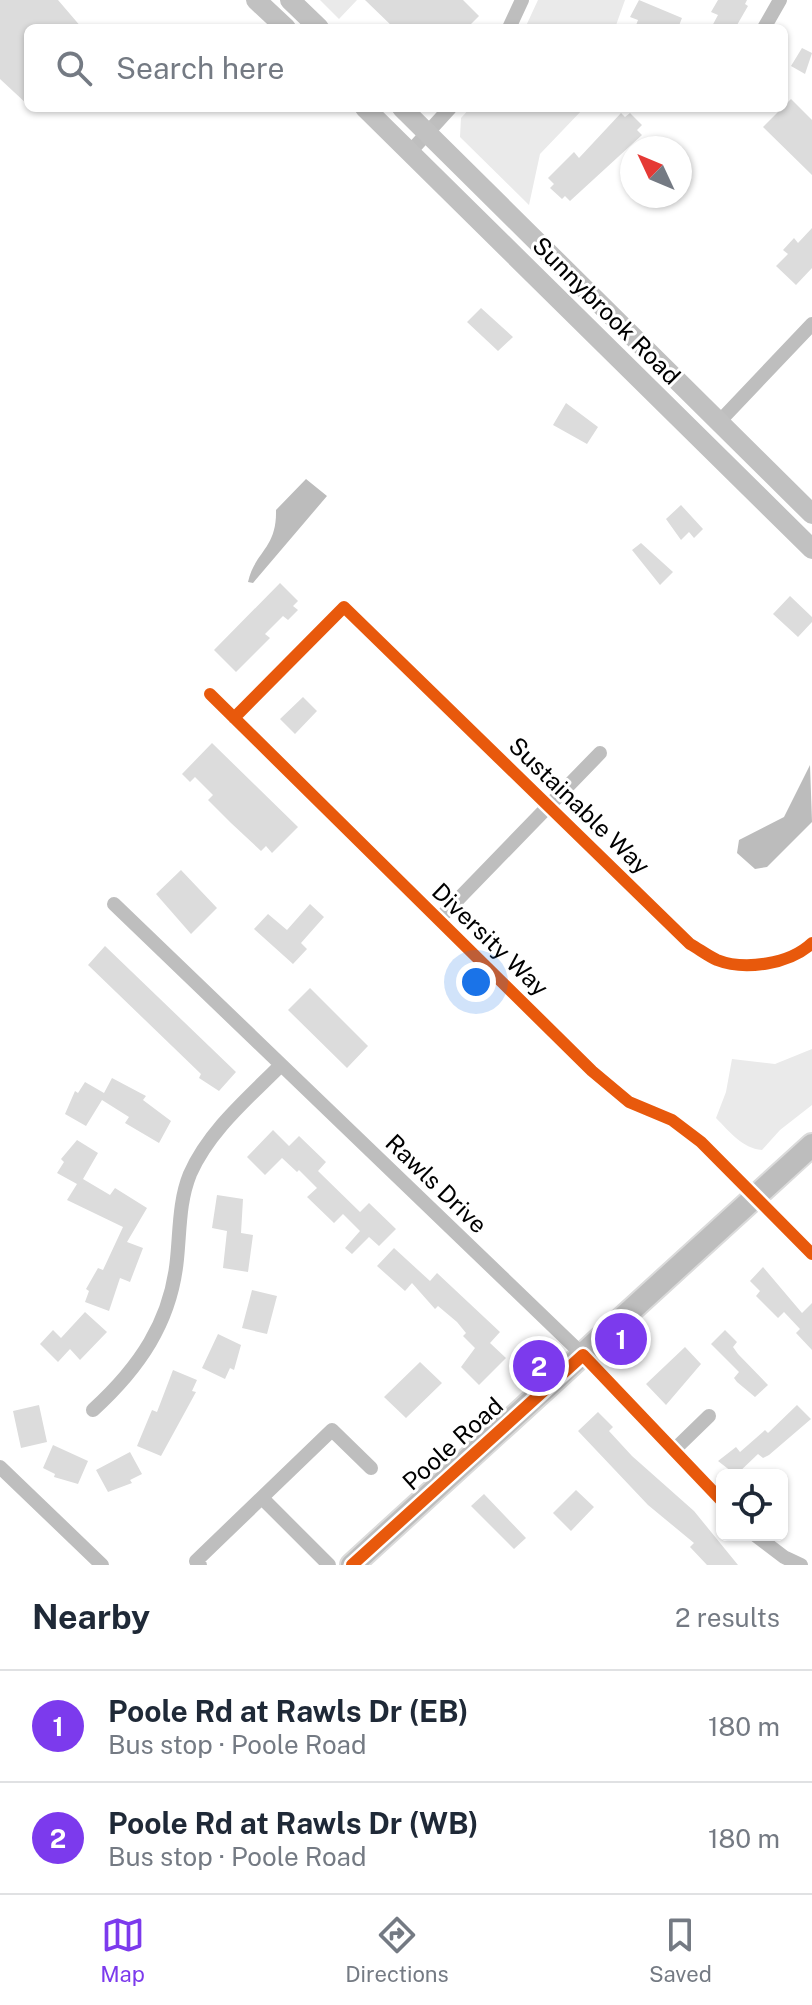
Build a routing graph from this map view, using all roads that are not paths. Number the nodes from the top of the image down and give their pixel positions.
1 (256, 0) edge
2 (290, 0) edge
3 (522, 0) edge
4 (780, 0) edge
5 (282, 24) edge
6 (315, 24) edge
7 (511, 24) edge
8 (766, 24) edge
9 (369, 112) edge
10 (406, 112) edge
11 (446, 112) edge
12 (428, 132) junction
13 (410, 152) junction
14 (812, 324) edge
15 (719, 422) junction
16 (812, 514) edge
17 (811, 545) edge
18 (210, 694) dead end
19 (234, 718) junction
20 (600, 753) dead end
21 (548, 806) junction
22 (114, 904) dead end
23 (438, 920) junction
24 (812, 943) edge
25 (280, 1066) junction
26 (812, 1145) edge
27 (754, 1196) junction
28 (812, 1254) edge
29 (583, 1355) junction
30 (93, 1410) dead end
31 (709, 1416) dead end
32 (674, 1450) junction
33 (0, 1467) edge
34 (371, 1468) dead end
35 (716, 1495) edge
36 (262, 1498) junction
37 (763, 1541) edge
38 (102, 1565) edge
39 (200, 1565) edge
40 (329, 1565) edge
41 (352, 1565) edge
42 (801, 1565) edge

1 - 5 main road
2 - 6 main road
3 - 7 street
4 - 8 street
9 - 13 main road, Sunnybrook Road
10 - 12 main road, Sunnybrook Road
11 - 12 street
12 - 13 street
12 - 15 main road, Sunnybrook Road
13 - 17 main road, Sunnybrook Road
14 - 15 street
15 - 16 main road, Sunnybrook Road
18 - 19 street, Diversity Way
19 - 21 street, Sustainable Way
19 - 23 street, Diversity Way
20 - 21 street
21 - 23 street
21 - 24 street, Sustainable Way
22 - 25 street, Rawls Drive
23 - 27 street, Diversity Way
25 - 29 street, Rawls Drive
25 - 30 street
26 - 27 main road, Poole Road
27 - 28 street, Diversity Way
27 - 29 main road, Poole Road
29 - 32 street, Rawls Drive
29 - 41 main road, Poole Road
31 - 32 street
32 - 35 street, Rawls Drive
33 - 38 street
34 - 36 street
36 - 39 street
36 - 40 street
37 - 42 street

